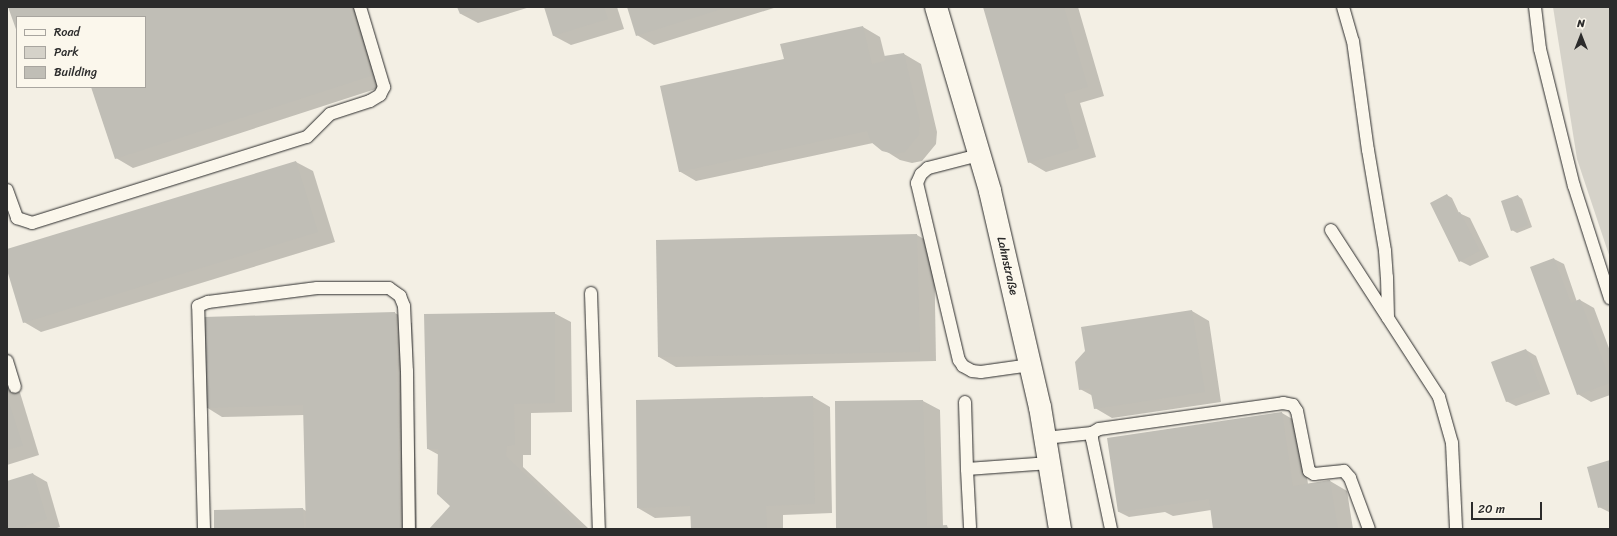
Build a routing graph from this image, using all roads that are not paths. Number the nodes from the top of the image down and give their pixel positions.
1 (360, 7) edge
2 (936, 7) edge
3 (1343, 7) edge
4 (1535, 7) edge
5 (979, 155) junction
6 (7, 190) edge
7 (1330, 230) dead end
8 (591, 293) dead end
9 (1610, 298) edge
10 (1388, 318) junction
11 (7, 361) edge
12 (1030, 365) junction
13 (16, 387) dead end
14 (965, 402) dead end
15 (1092, 433) junction
16 (1045, 438) junction
17 (1050, 463) junction
18 (967, 469) junction
19 (970, 526) dead end
20 (204, 529) edge
21 (408, 529) edge
22 (598, 529) edge
23 (1060, 529) edge
24 (1111, 529) edge
25 (1369, 529) edge
26 (1456, 529) edge

1 - 6 lane
2 - 5 street, Lahnstraße
3 - 10 lane
4 - 9 lane
5 - 12 street, Lahnstraße
5 - 12 lane
7 - 10 lane
8 - 22 lane
10 - 26 lane
11 - 13 lane
12 - 16 street, Lahnstraße
14 - 18 lane
15 - 16 lane
15 - 24 lane
15 - 25 lane
16 - 17 street, Lahnstraße
17 - 18 lane
17 - 23 street, Lahnstraße
18 - 19 lane
20 - 21 lane

